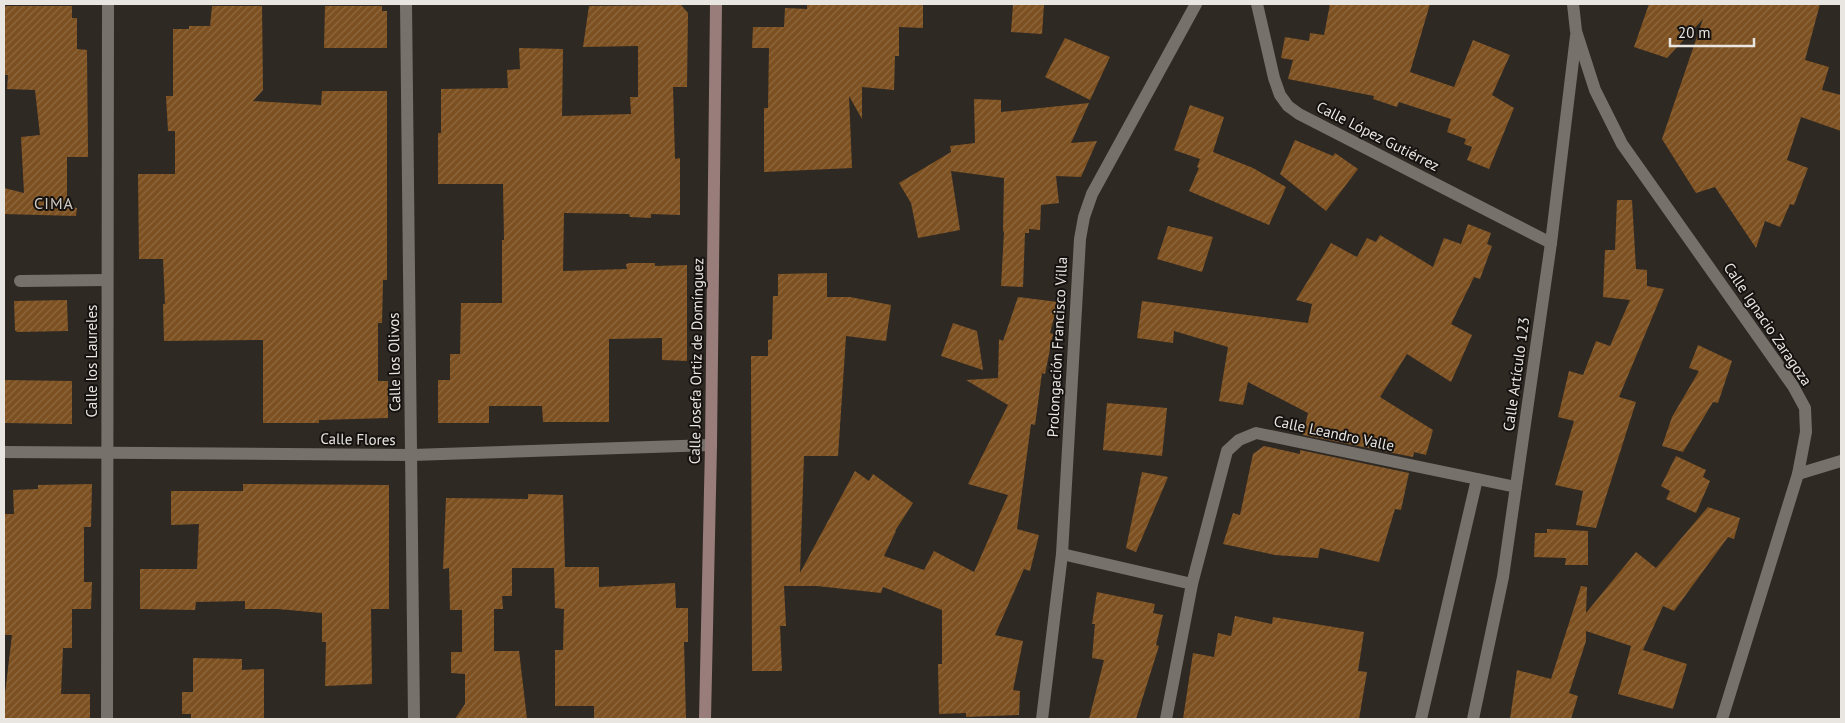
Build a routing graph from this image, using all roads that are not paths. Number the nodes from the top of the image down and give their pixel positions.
1 (108, 4) edge
2 (406, 4) edge
3 (716, 4) edge
4 (1196, 4) edge
5 (1257, 4) edge
6 (1574, 4) edge
7 (1576, 31) junction
8 (1551, 243) junction
9 (108, 280) junction
10 (20, 281) dead end
11 (711, 445) junction
12 (4, 452) edge
13 (107, 452) junction
14 (412, 455) junction
15 (1841, 461) edge
16 (1798, 474) junction
17 (1477, 479) junction
18 (1516, 487) junction
19 (1062, 554) junction
20 (1192, 584) junction
21 (107, 719) edge
22 (414, 719) edge
23 (705, 719) edge
24 (1042, 719) edge
25 (1166, 719) edge
26 (1421, 719) edge
27 (1473, 719) edge
28 (1722, 719) edge

1 - 9 street, Calle los Laureles
2 - 14 street, Calle los Olivos
3 - 11 main road, Calle Josefa Ortiz de Domínguez
4 - 19 street, Prolongación Francisco Villa
5 - 8 street, Calle López Gutiérrez
6 - 7 street
7 - 8 street, Calle Artículo 123
7 - 16 street, Calle Ignacio Zaragoza
8 - 18 street, Calle Artículo 123
9 - 10 street
9 - 13 street, Calle los Laureles
11 - 14 street, Calle Flores
11 - 23 main road, Calle Josefa Ortiz de Domínguez
12 - 13 street, Calle Flores
13 - 14 street, Calle Flores
13 - 21 street, Calle los Laureles
14 - 22 street, Calle los Olivos
15 - 16 street
16 - 28 street, Calle Ignacio Zaragoza
17 - 18 street, Calle Leandro Valle
17 - 20 street, Calle Leandro Valle
17 - 26 street
18 - 27 street, Calle Artículo 123
19 - 20 street
19 - 24 street, Prolongación Francisco Villa
20 - 25 street, Calle Leandro Valle

